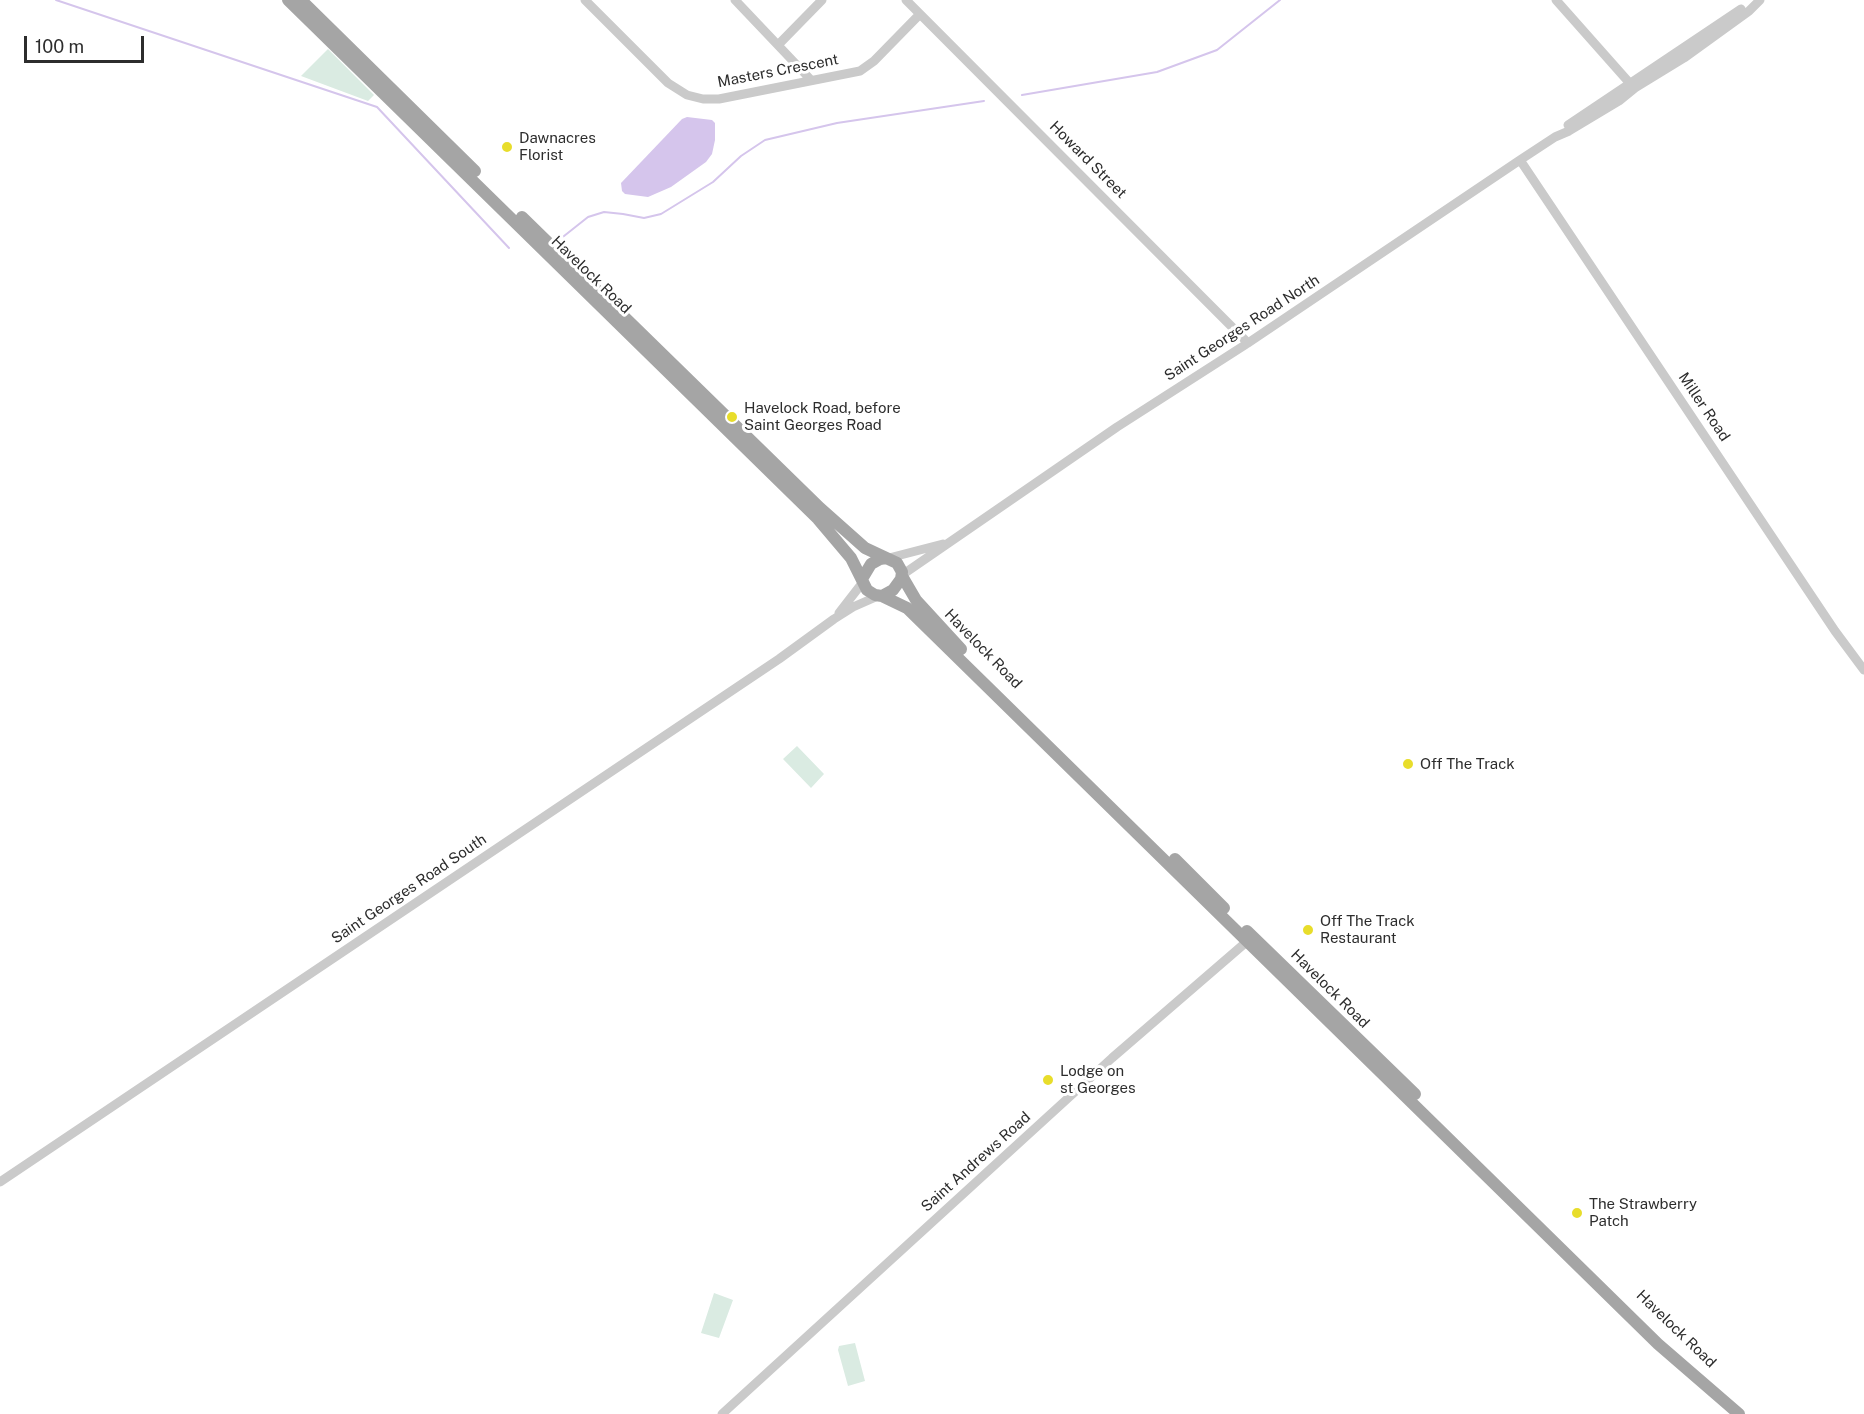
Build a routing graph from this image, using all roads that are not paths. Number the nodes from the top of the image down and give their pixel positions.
1 (288, 0) edge
2 (301, 0) edge
3 (585, 0) edge
4 (735, 0) edge
5 (822, 0) edge
6 (906, 0) edge
7 (1556, 0) edge
8 (1759, 0) edge
9 (920, 14) junction
10 (778, 45) junction
11 (811, 80) junction
12 (1633, 86) junction
13 (1520, 160) junction
14 (1248, 343) junction
15 (946, 544) junction
16 (888, 558) junction
17 (902, 576) junction
18 (863, 581) junction
19 (880, 596) junction
20 (834, 619) junction
21 (1864, 670) edge
22 (1250, 939) junction
23 (0, 1182) edge
24 (722, 1414) edge
25 (1739, 1414) edge
26 (1746, 1414) edge

1 - 18 main road, Havelock Road
2 - 16 main road, Havelock Road
3 - 11 street, Masters Crescent
4 - 10 street
5 - 10 street
6 - 9 street, Howard Street
7 - 12 street
8 - 12 street, Saint Georges Road North
9 - 11 street, Masters Crescent
9 - 14 street, Howard Street
10 - 11 street
12 - 13 street, Saint Georges Road North
13 - 14 street, Saint Georges Road North
13 - 21 street, Miller Road
14 - 15 street, Saint Georges Road North
15 - 16 street, Saint Georges Road North
15 - 17 street, Saint Georges Road North
16 - 17 main road
16 - 18 main road
17 - 19 main road
17 - 22 main road, Havelock Road
18 - 19 main road
18 - 20 street, Saint Georges Road South
19 - 20 street, Saint Georges Road South
19 - 22 main road, Havelock Road
20 - 23 street, Saint Georges Road South
22 - 24 street, Saint Andrews Road
22 - 25 main road, Havelock Road
22 - 26 main road, Havelock Road

